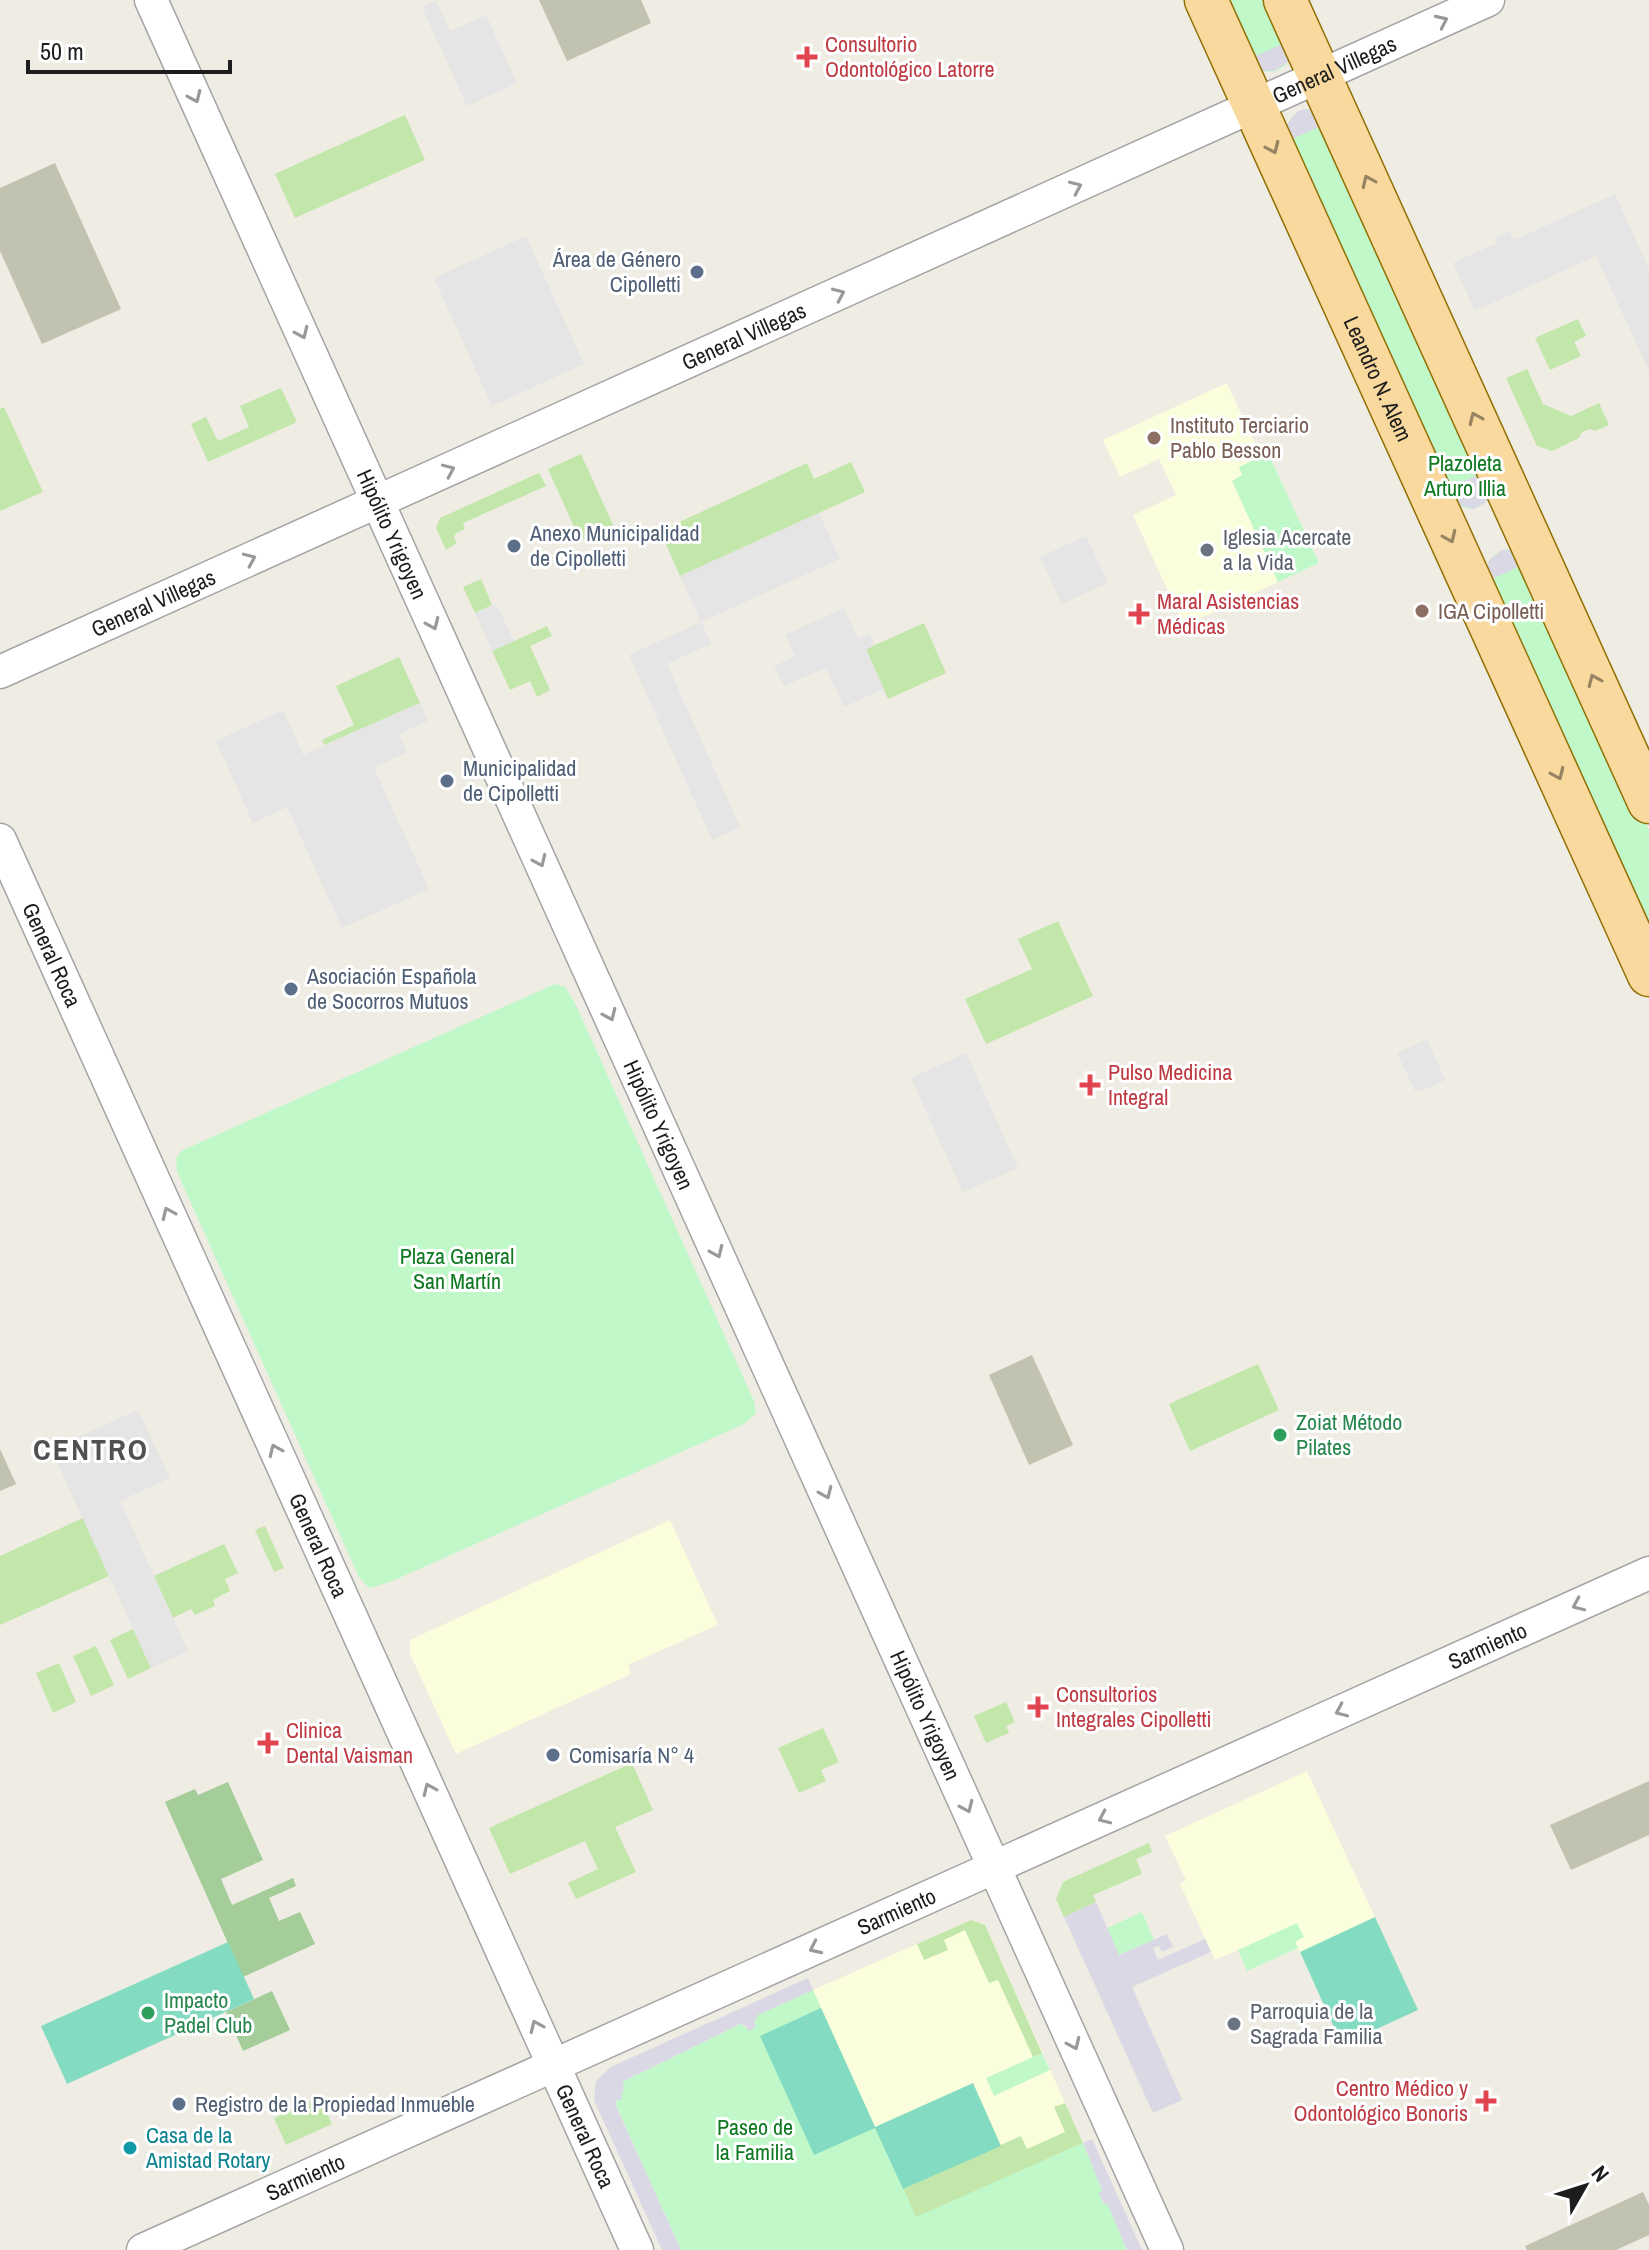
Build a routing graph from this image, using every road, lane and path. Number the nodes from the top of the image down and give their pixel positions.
1 (151, 0) edge
2 (1206, 0) edge
3 (1285, 0) edge
4 (1488, 0) edge
5 (1320, 77) junction
6 (1255, 106) junction
7 (378, 502) junction
8 (0, 672) edge
9 (1649, 802) edge
10 (0, 840) edge
11 (1649, 975) edge
12 (1649, 1573) edge
13 (994, 1867) junction
14 (554, 2066) junction
15 (143, 2250) edge
16 (637, 2250) edge
17 (1167, 2250) edge

1 -> 7 street, Hipólito Yrigoyen
2 - 6 main road, Leandro N. Alem
3 - 5 main road
5 -> 4 street, General Villegas
5 - 6 street, General Villegas
9 -> 5 main road
7 -> 6 street, General Villegas
6 -> 11 main road, Leandro N. Alem
8 -> 7 street, General Villegas
7 -> 13 street, Hipólito Yrigoyen
14 -> 10 street, General Roca
12 -> 13 street, Sarmiento
13 -> 14 street, Sarmiento
13 -> 17 street, Hipólito Yrigoyen
14 - 15 street, Sarmiento
14 - 16 street, General Roca

